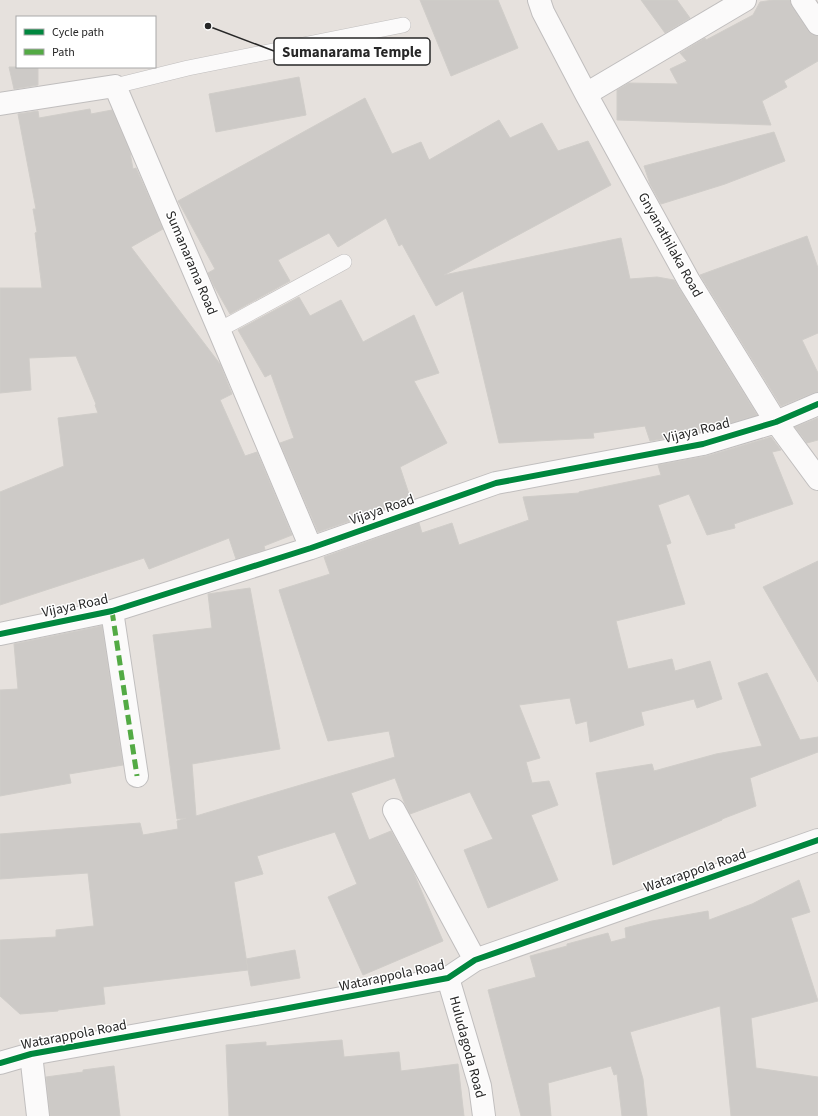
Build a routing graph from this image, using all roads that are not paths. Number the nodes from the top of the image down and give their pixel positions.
1 (539, 0) edge
2 (745, 0) edge
3 (802, 0) edge
4 (818, 24) edge
5 (403, 25) dead end
6 (115, 86) junction
7 (586, 94) junction
8 (0, 104) edge
9 (344, 262) dead end
10 (219, 330) junction
11 (818, 404) edge
12 (776, 422) junction
13 (818, 479) edge
14 (311, 548) junction
15 (112, 611) junction
16 (0, 634) edge
17 (137, 776) dead end
18 (394, 810) dead end
19 (818, 840) edge
20 (475, 960) junction
21 (448, 978) junction
22 (31, 1054) junction
23 (0, 1063) edge
24 (38, 1116) edge
25 (484, 1116) edge

1 - 7 street, Gnyanathilaka Road
2 - 7 street
3 - 4 street
5 - 6 lane
6 - 8 street
6 - 10 street, Sumanarama Road
7 - 12 street, Gnyanathilaka Road
9 - 10 lane
10 - 14 street, Sumanarama Road
11 - 12 street, Vijaya Road
12 - 13 street, Gnyanathilaka Road
12 - 14 street, Vijaya Road
14 - 15 street, Vijaya Road
15 - 16 street, Vijaya Road
15 - 17 street
18 - 20 street
19 - 20 street, Watarappola Road
20 - 21 street, Watarappola Road
21 - 22 street, Watarappola Road
21 - 25 street, Huludagoda Road
22 - 23 street, Watarappola Road
22 - 24 street

